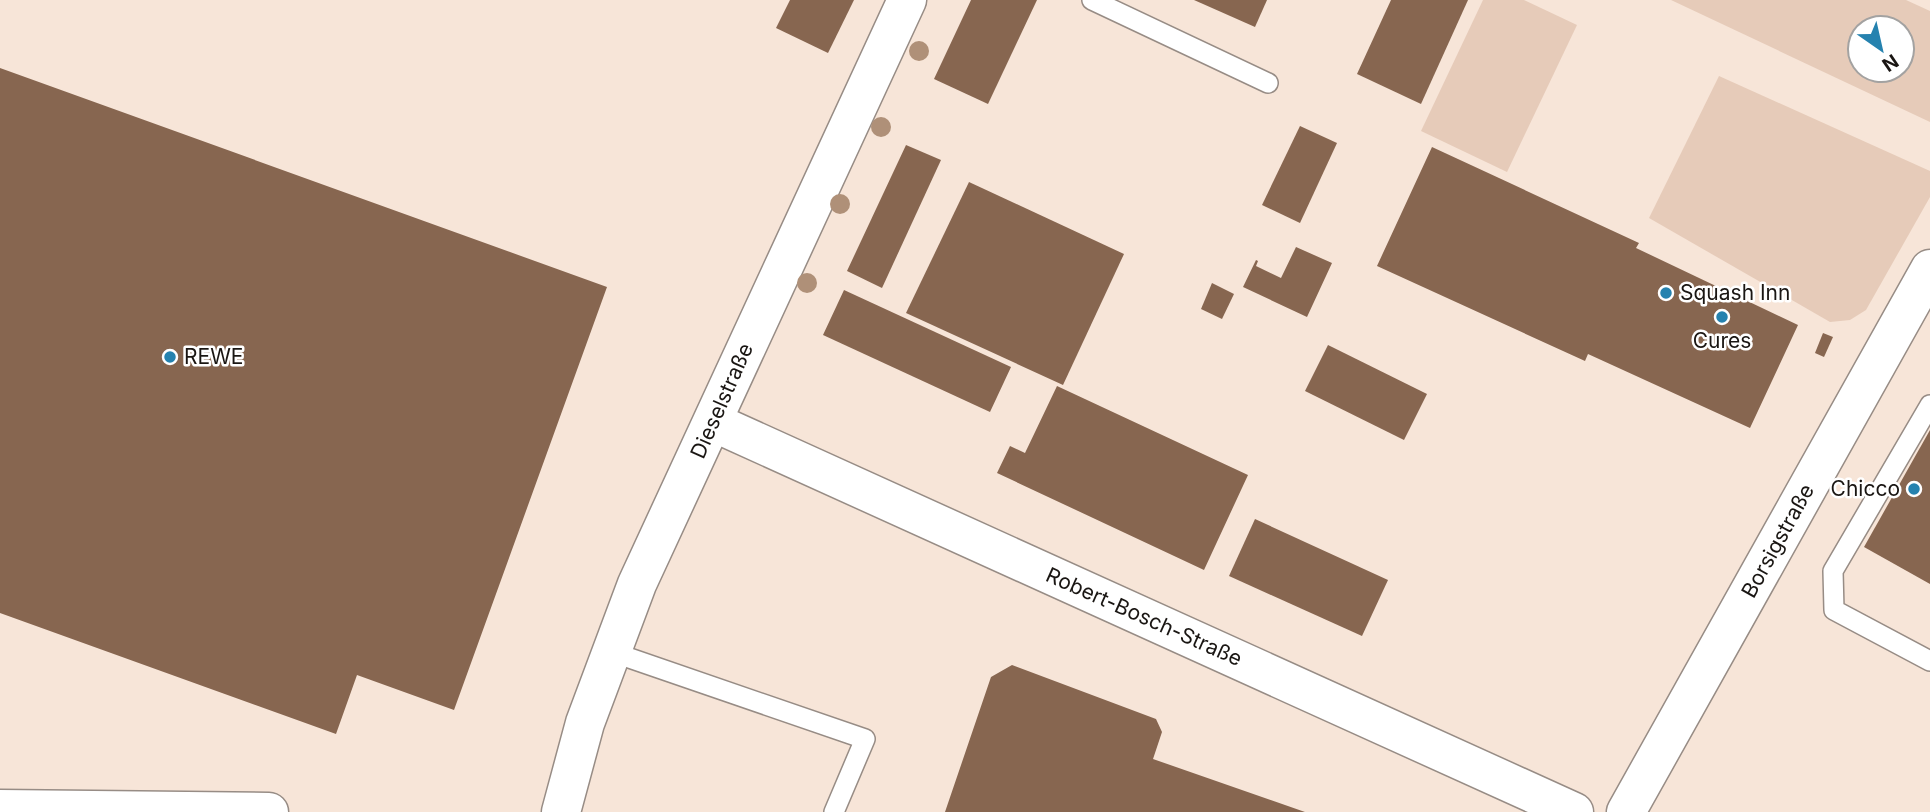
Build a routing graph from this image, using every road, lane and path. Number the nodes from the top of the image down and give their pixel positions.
1 (906, 0) edge
2 (1091, 0) edge
3 (1268, 83) dead end
4 (1930, 269) edge
5 (1930, 405) edge
6 (713, 422) junction
7 (612, 652) junction
8 (1930, 661) edge
9 (0, 809) edge
10 (269, 812) edge
11 (561, 812) edge
12 (834, 812) edge
13 (1574, 812) edge
14 (1626, 812) edge

1 - 6 street, Dieselstraße
2 - 3 lane
4 - 14 street, Borsigstraße
5 - 8 lane
6 - 7 street, Dieselstraße
6 - 13 street, Robert-Bosch-Straße
7 - 11 street, Dieselstraße
7 - 12 lane
9 - 10 street

